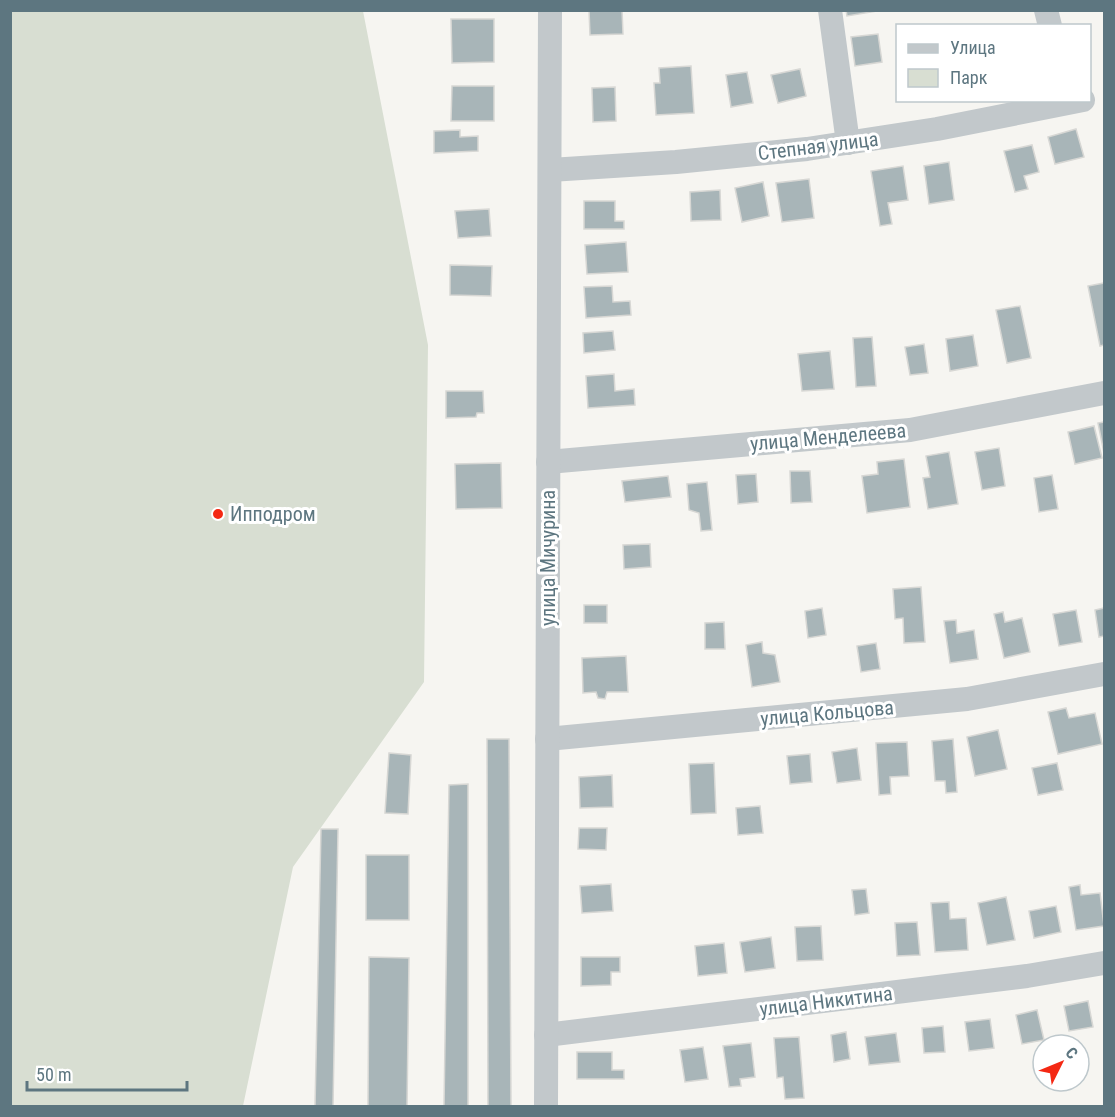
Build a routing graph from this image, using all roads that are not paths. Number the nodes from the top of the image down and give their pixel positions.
1 (550, 10) edge
2 (830, 10) edge
3 (1071, 102) edge
4 (848, 143) junction
5 (550, 170) junction
6 (1104, 393) edge
7 (548, 462) junction
8 (1104, 674) edge
9 (547, 739) junction
10 (1104, 963) edge
11 (546, 1035) junction
12 (546, 1107) edge

1 - 5 street, улица Мичурина
2 - 4 street
3 - 4 street, Степная улица
4 - 5 street, Степная улица
5 - 7 street, улица Мичурина
6 - 7 street, улица Менделеева
7 - 9 street, улица Мичурина
8 - 9 street, улица Кольцова
9 - 11 street, улица Мичурина
10 - 11 street, улица Никитина
11 - 12 street, улица Мичурина

